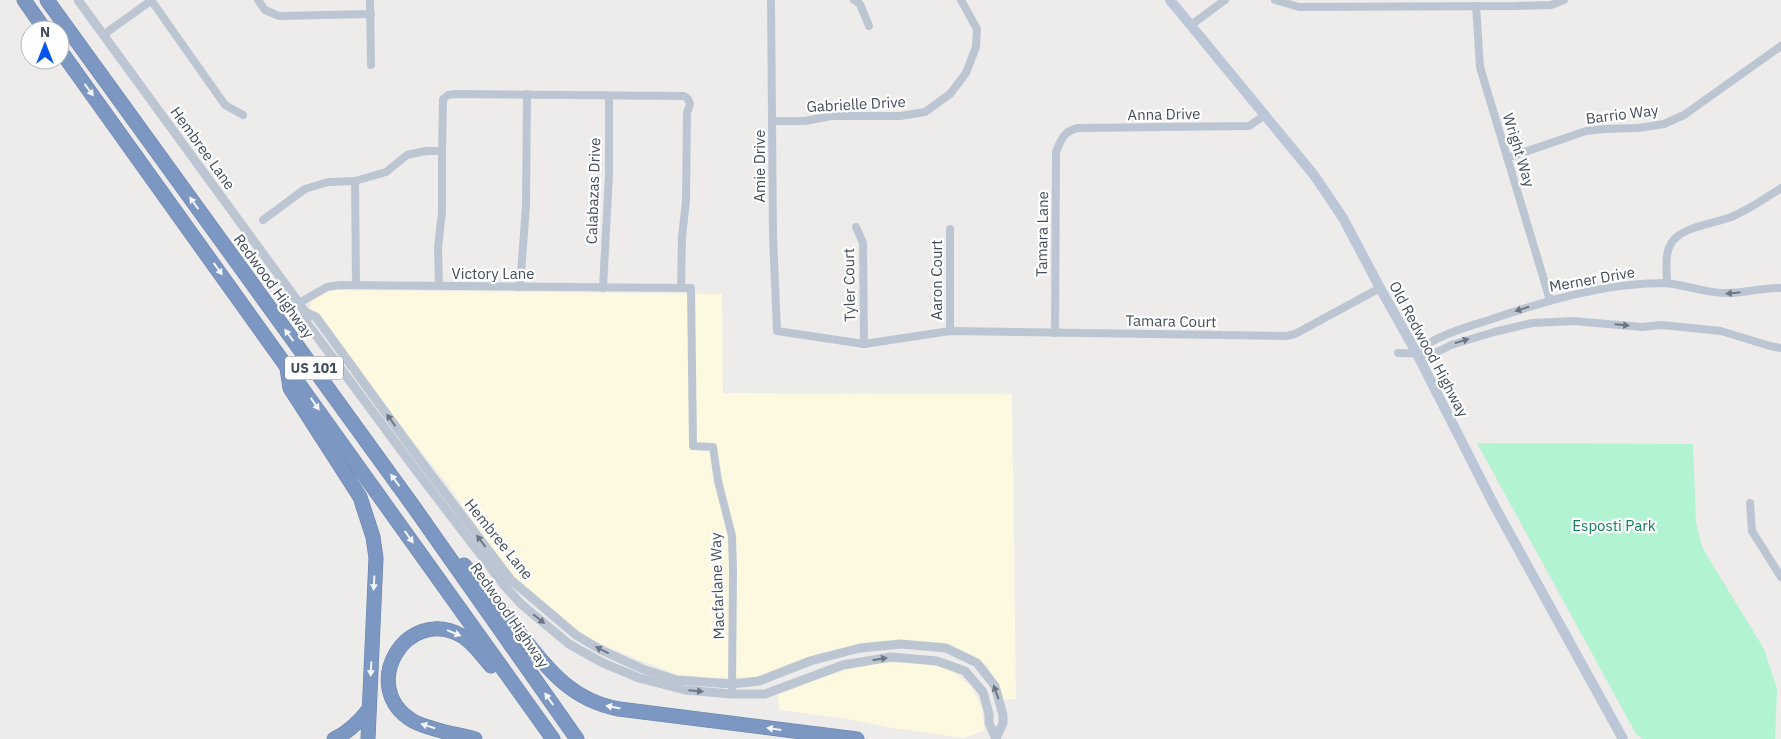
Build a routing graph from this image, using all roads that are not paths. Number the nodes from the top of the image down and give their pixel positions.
1 (24, 0) edge
2 (47, 0) edge
3 (78, 0) edge
4 (152, 0) edge
5 (258, 0) edge
6 (370, 0) edge
7 (771, 0) edge
8 (854, 0) edge
9 (961, 0) edge
10 (1170, 0) edge
11 (1225, 0) edge
12 (1275, 0) edge
13 (1564, 0) edge
14 (1476, 6) junction
15 (370, 14) junction
16 (38, 20) edge
17 (1191, 25) junction
18 (869, 26) dead end
19 (103, 35) junction
20 (1781, 46) edge
21 (70, 64) edge
22 (371, 65) dead end
23 (527, 94) junction
24 (609, 96) junction
25 (243, 115) dead end
26 (1264, 115) junction
27 (772, 121) junction
28 (1062, 136) joint
29 (442, 151) junction
30 (1507, 158) junction
31 (355, 181) junction
32 (1781, 188) edge
33 (263, 220) dead end
34 (856, 227) dead end
35 (950, 229) dead end
36 (1667, 283) junction
37 (356, 285) junction
38 (439, 286) junction
39 (520, 286) junction
40 (603, 288) junction
41 (680, 288) junction
42 (691, 288) joint
43 (1380, 288) junction
44 (1781, 288) edge
45 (1550, 300) junction
46 (299, 303) junction
47 (305, 312) junction
48 (777, 331) joint
49 (950, 331) junction
50 (1054, 333) junction
51 (864, 344) junction
52 (1781, 348) edge
53 (1416, 352) junction
54 (1398, 353) dead end
55 (286, 365) junction
56 (1750, 503) dead end
57 (416, 510) junction
58 (1781, 577) edge
59 (860, 648) junction
60 (808, 677) junction
61 (732, 684) junction
62 (732, 694) junction
63 (369, 710) junction
64 (538, 718) junction
65 (996, 738) edge
66 (334, 739) edge
67 (368, 739) edge
68 (475, 739) edge
69 (553, 739) edge
70 (577, 739) edge
71 (857, 739) edge
72 (1623, 739) edge

1 - 16 highway
57 -> 2 highway, Redwood Highway / US 101
3 - 19 street, Hembree Lane
4 - 19 street
4 - 25 street
5 - 15 street
6 - 15 street
7 - 27 street, Amie Drive
8 - 18 street
9 - 27 street, Gabrielle Drive
10 - 17 main road, Old Redwood Highway
11 - 17 street
12 - 14 street
13 - 14 street
14 - 30 street, Wright Way
15 - 22 street
17 - 26 main road, Old Redwood Highway
19 - 46 street, Hembree Lane
20 - 30 street, Barrio Way
21 -> 55 highway, US 101
23 - 24 street
23 - 29 street
23 - 39 street
24 - 40 street, Calabazas Drive
24 - 41 street
26 - 28 street, Anna Drive
26 - 43 main road, Old Redwood Highway
27 - 48 street, Amie Drive
28 - 50 street, Tamara Lane
29 - 31 street
29 - 38 street
30 - 45 street, Wright Way
31 - 33 street
31 - 37 street
32 - 36 street
34 - 51 street, Tyler Court
35 - 49 street, Aaron Court
44 -> 36 street, Merner Drive
36 - 45 street, Merner Drive
37 - 38 street, Victory Lane
37 - 46 street, Victory Lane
38 - 39 street, Victory Lane
39 - 40 street, Victory Lane
40 - 41 street, Victory Lane
41 - 42 street, Victory Lane
42 - 61 street, Macfarlane Way
43 - 50 street, Tamara Court
43 - 53 main road, Old Redwood Highway
45 -> 53 street, Merner Drive
46 - 47 street, Hembree Lane
61 -> 47 street, Hembree Lane
47 -> 62 street, Hembree Lane
48 - 51 street, Tamara Court
49 - 50 street, Tamara Court
49 - 51 street, Tamara Court
53 -> 52 street, Merner Drive
53 - 54 street, Merner Drive
53 - 72 main road, Old Redwood Highway
55 -> 63 highway
55 -> 64 highway, US 101
56 - 58 street
70 -> 57 highway, Redwood Highway / US 101
71 -> 57 highway
59 - 60 street
59 - 61 street, Hembree Lane
65 -> 59 street, Hembree Lane
60 - 62 street, Hembree Lane
60 -> 65 street, Hembree Lane
61 - 62 street, Macfarlane Way
63 - 66 highway
63 - 67 highway
68 -> 64 highway
64 - 69 highway, US 101

